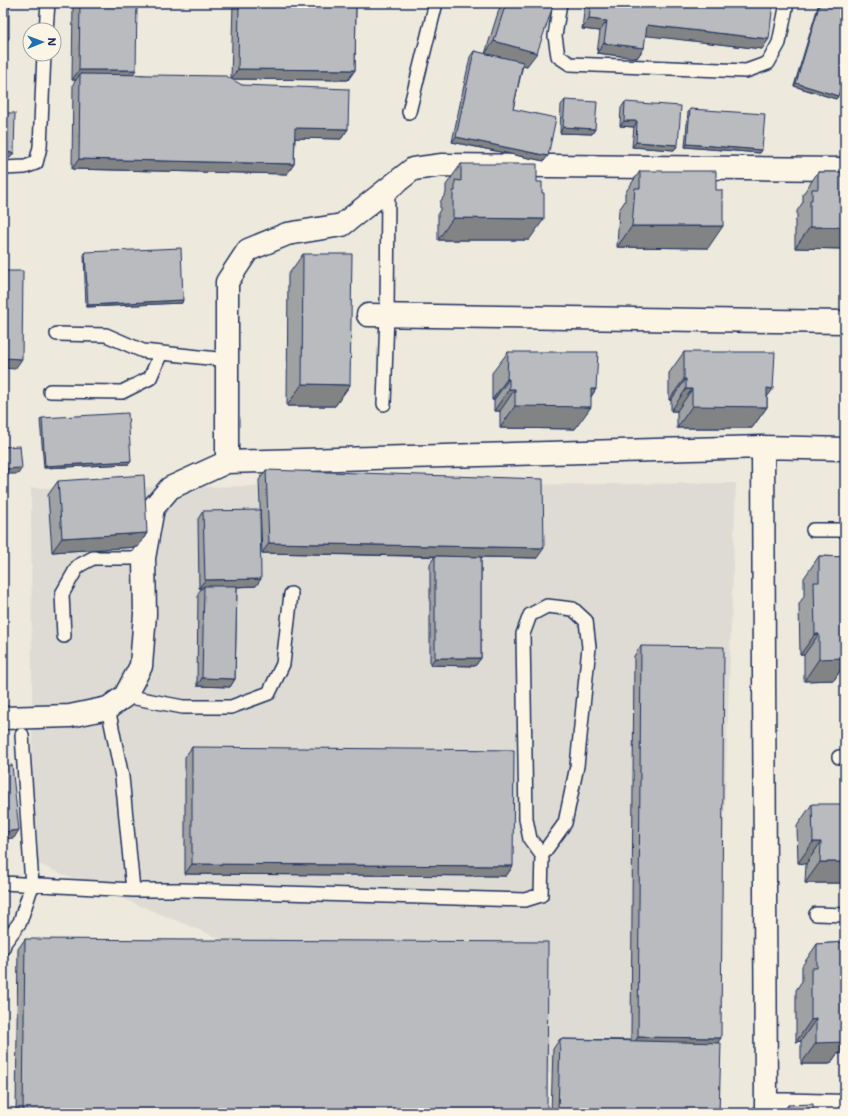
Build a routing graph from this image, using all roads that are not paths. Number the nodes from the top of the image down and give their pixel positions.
1 (48, 3) edge
2 (436, 3) edge
3 (560, 3) edge
4 (787, 3) edge
5 (47, 22) edge
6 (44, 62) edge
7 (409, 112) dead end
8 (3, 168) edge
9 (845, 169) edge
10 (388, 187) junction
11 (377, 315) junction
12 (845, 322) edge
13 (57, 334) dead end
14 (161, 353) junction
15 (227, 360) junction
16 (50, 391) dead end
17 (384, 404) dead end
18 (763, 447) junction
19 (845, 449) edge
20 (227, 462) junction
21 (813, 530) dead end
22 (845, 530) edge
23 (144, 558) junction
24 (292, 594) dead end
25 (64, 636) dead end
26 (116, 702) junction
27 (3, 718) edge
28 (22, 735) dead end
29 (542, 855) junction
30 (3, 883) edge
31 (32, 884) junction
32 (133, 890) junction
33 (816, 914) dead end
34 (845, 915) edge
35 (3, 948) edge
36 (845, 1106) edge
37 (766, 1109) edge

1 - 5 lane
2 - 7 lane
3 - 4 lane
6 - 8 lane
9 - 10 street
10 - 11 lane
10 - 15 street
11 - 12 street
11 - 17 lane
13 - 14 lane
14 - 15 lane
14 - 16 lane
15 - 20 street
18 - 19 street
18 - 20 street
18 - 37 street
20 - 23 street
21 - 22 lane
23 - 25 lane
23 - 26 street
24 - 26 lane
26 - 27 street
26 - 32 lane
28 - 31 lane
29 - 29 lane
29 - 32 lane
30 - 31 lane
31 - 32 lane
31 - 35 lane
33 - 34 lane
36 - 37 street

